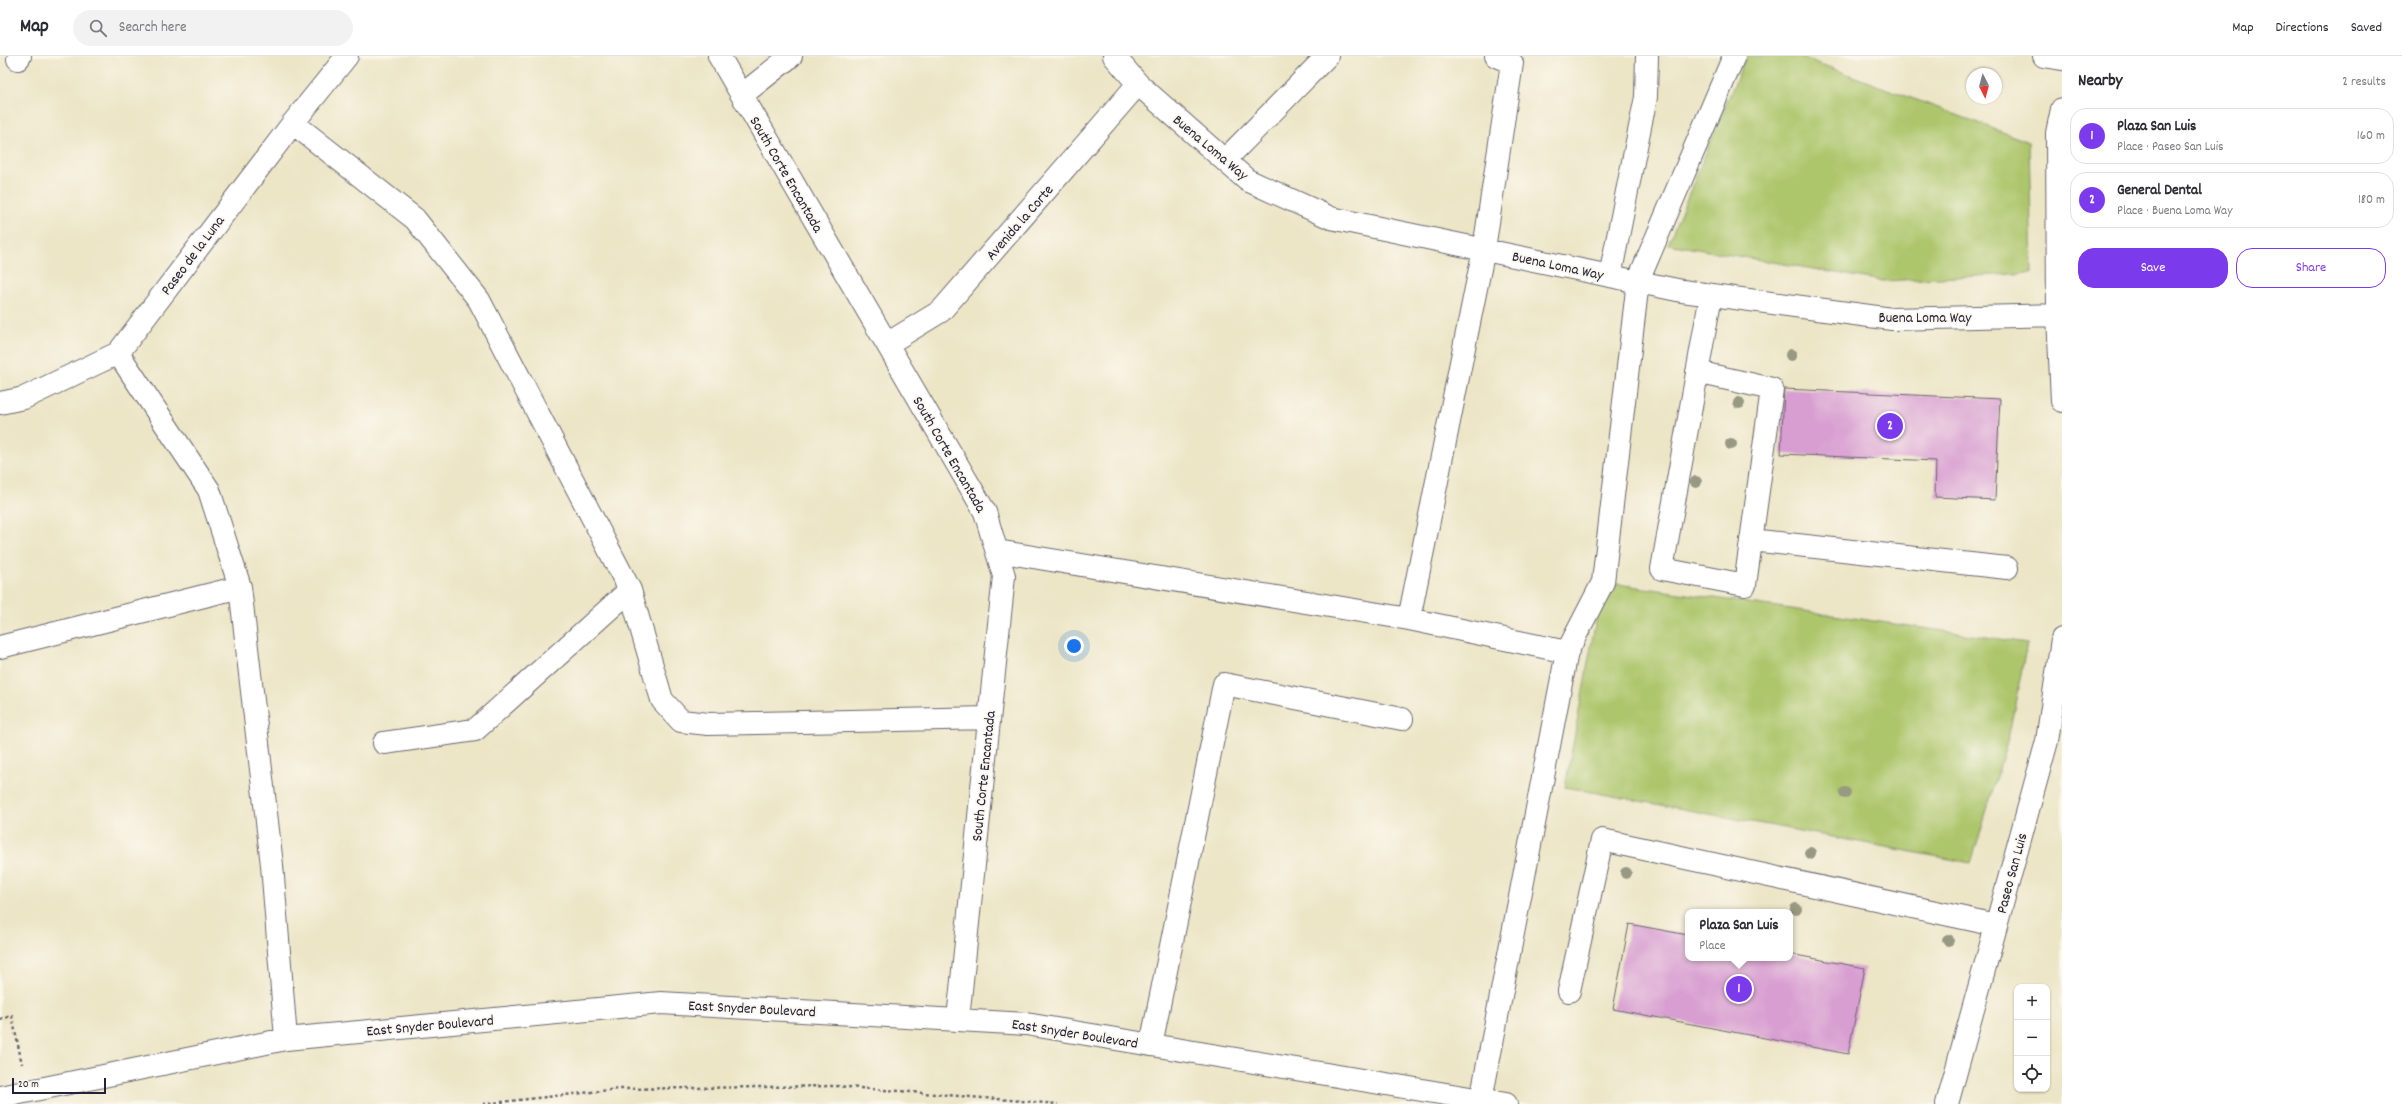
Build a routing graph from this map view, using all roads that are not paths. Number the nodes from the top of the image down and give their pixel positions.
1 (347, 56) edge
2 (719, 56) edge
3 (791, 56) edge
4 (1114, 56) edge
5 (1327, 56) edge
6 (1496, 56) edge
7 (1647, 56) edge
8 (1734, 56) edge
9 (2044, 56) edge
10 (2062, 59) edge
11 (1138, 84) junction
12 (742, 95) junction
13 (2062, 109) edge
14 (293, 122) junction
15 (1225, 160) junction
16 (1484, 250) junction
17 (1610, 276) junction
18 (1638, 281) junction
19 (1711, 294) junction
20 (2060, 315) edge
21 (887, 344) junction
22 (118, 353) junction
23 (1697, 372) junction
24 (2062, 401) edge
25 (0, 403) edge
26 (1751, 540) junction
27 (997, 551) junction
28 (2007, 568) dead end
29 (240, 587) junction
30 (630, 590) junction
31 (1409, 620) junction
32 (2062, 639) edge
33 (0, 647) edge
34 (1567, 652) junction
35 (989, 718) junction
36 (1402, 719) dead end
37 (384, 743) dead end
38 (2055, 744) edge
39 (1996, 924) junction
40 (1569, 991) dead end
41 (958, 1019) junction
42 (286, 1038) junction
43 (1151, 1045) junction
44 (0, 1097) edge
45 (1481, 1100) junction
46 (1506, 1104) edge
47 (1947, 1104) edge

1 - 14 street, Paseo de la Luna
2 - 12 street, South Corte Encantada
3 - 12 street
4 - 11 street, Buena Loma Way
5 - 15 street
6 - 16 street
7 - 17 street
8 - 18 street
9 - 10 street
11 - 15 street, Buena Loma Way
11 - 21 street, Avenida la Corte
12 - 21 street, South Corte Encantada
13 - 20 street
14 - 22 street, Paseo de la Luna
14 - 30 street
15 - 16 street, Buena Loma Way
16 - 17 street, Buena Loma Way
16 - 31 street
17 - 18 street, Buena Loma Way
18 - 19 street, Buena Loma Way
18 - 34 street
19 - 20 street, Buena Loma Way
19 - 23 street
20 - 24 street
21 - 27 street, South Corte Encantada
22 - 25 street, Paseo de la Luna
22 - 29 street
23 - 26 street
23 - 26 street
26 - 28 street
27 - 31 street
27 - 35 street, South Corte Encantada
29 - 33 street
29 - 42 street
30 - 35 street
30 - 37 street
31 - 34 street
32 - 38 street, Paseo San Luis
34 - 45 street
35 - 41 street, South Corte Encantada
36 - 43 street
38 - 39 street, Paseo San Luis
39 - 40 street
39 - 47 street, Paseo San Luis
41 - 42 street, East Snyder Boulevard
41 - 43 street, East Snyder Boulevard
42 - 44 street, East Snyder Boulevard
43 - 45 street, East Snyder Boulevard
45 - 46 street, East Snyder Boulevard

